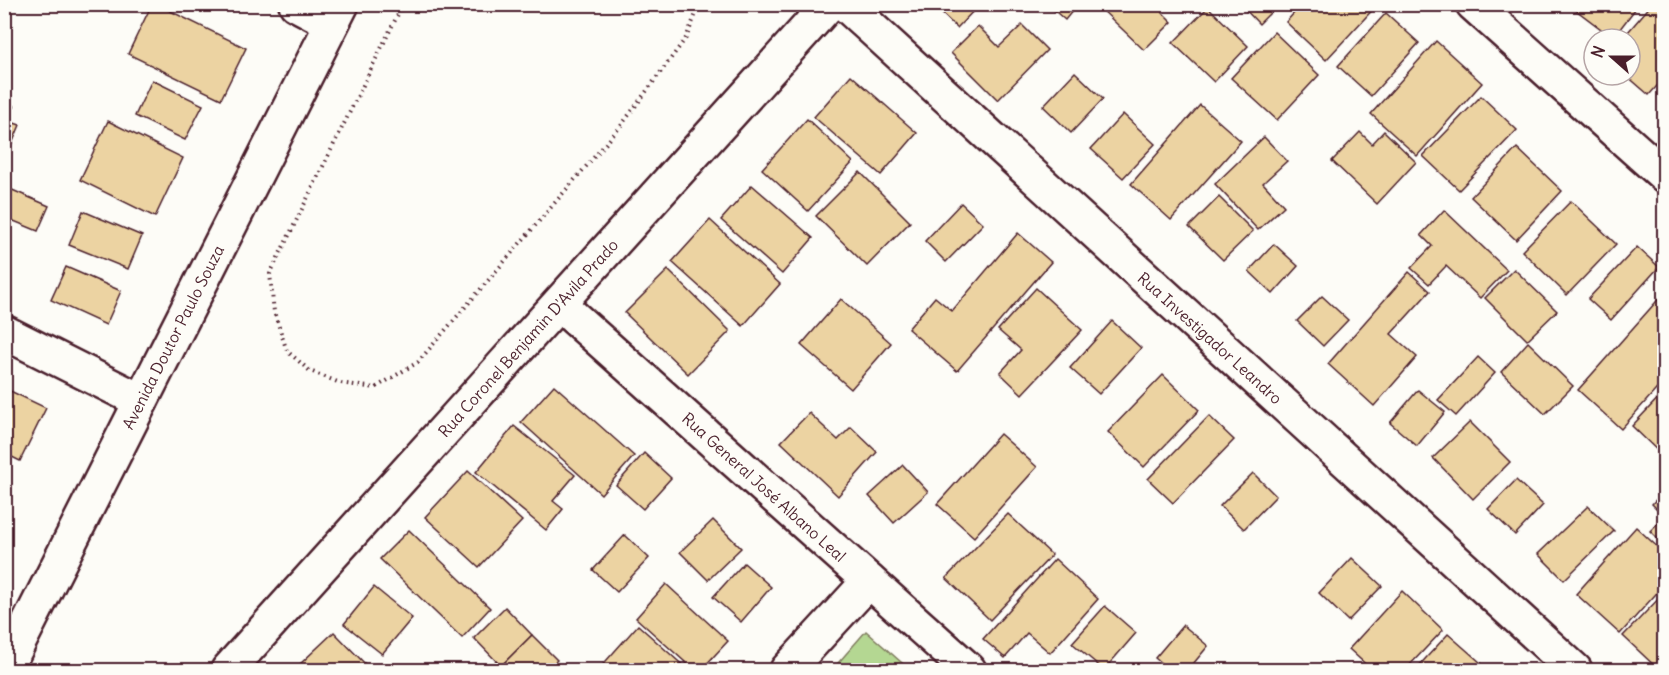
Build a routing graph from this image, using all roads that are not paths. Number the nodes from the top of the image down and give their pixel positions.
1 (296, 4) edge
2 (829, 4) edge
3 (844, 4) edge
4 (1473, 4) edge
5 (337, 14) edge
6 (1665, 175) edge
7 (559, 304) junction
8 (4, 332) edge
9 (141, 400) junction
10 (869, 581) junction
11 (5, 670) edge
12 (228, 670) edge
13 (787, 670) edge
14 (969, 670) edge
15 (1575, 670) edge

1 - 5 street
2 - 7 street, Rua Coronel Benjamin D'Avila Prado
3 - 15 street, Rua Investigador Leandro
4 - 6 street
5 - 9 street, Avenida Doutor Paulo Souza
7 - 10 street, Rua General José Albano Leal
7 - 12 street, Rua Coronel Benjamin D'Avila Prado
8 - 9 street
9 - 11 street, Avenida Doutor Paulo Souza
10 - 13 street
10 - 14 street, Rua General José Albano Leal

